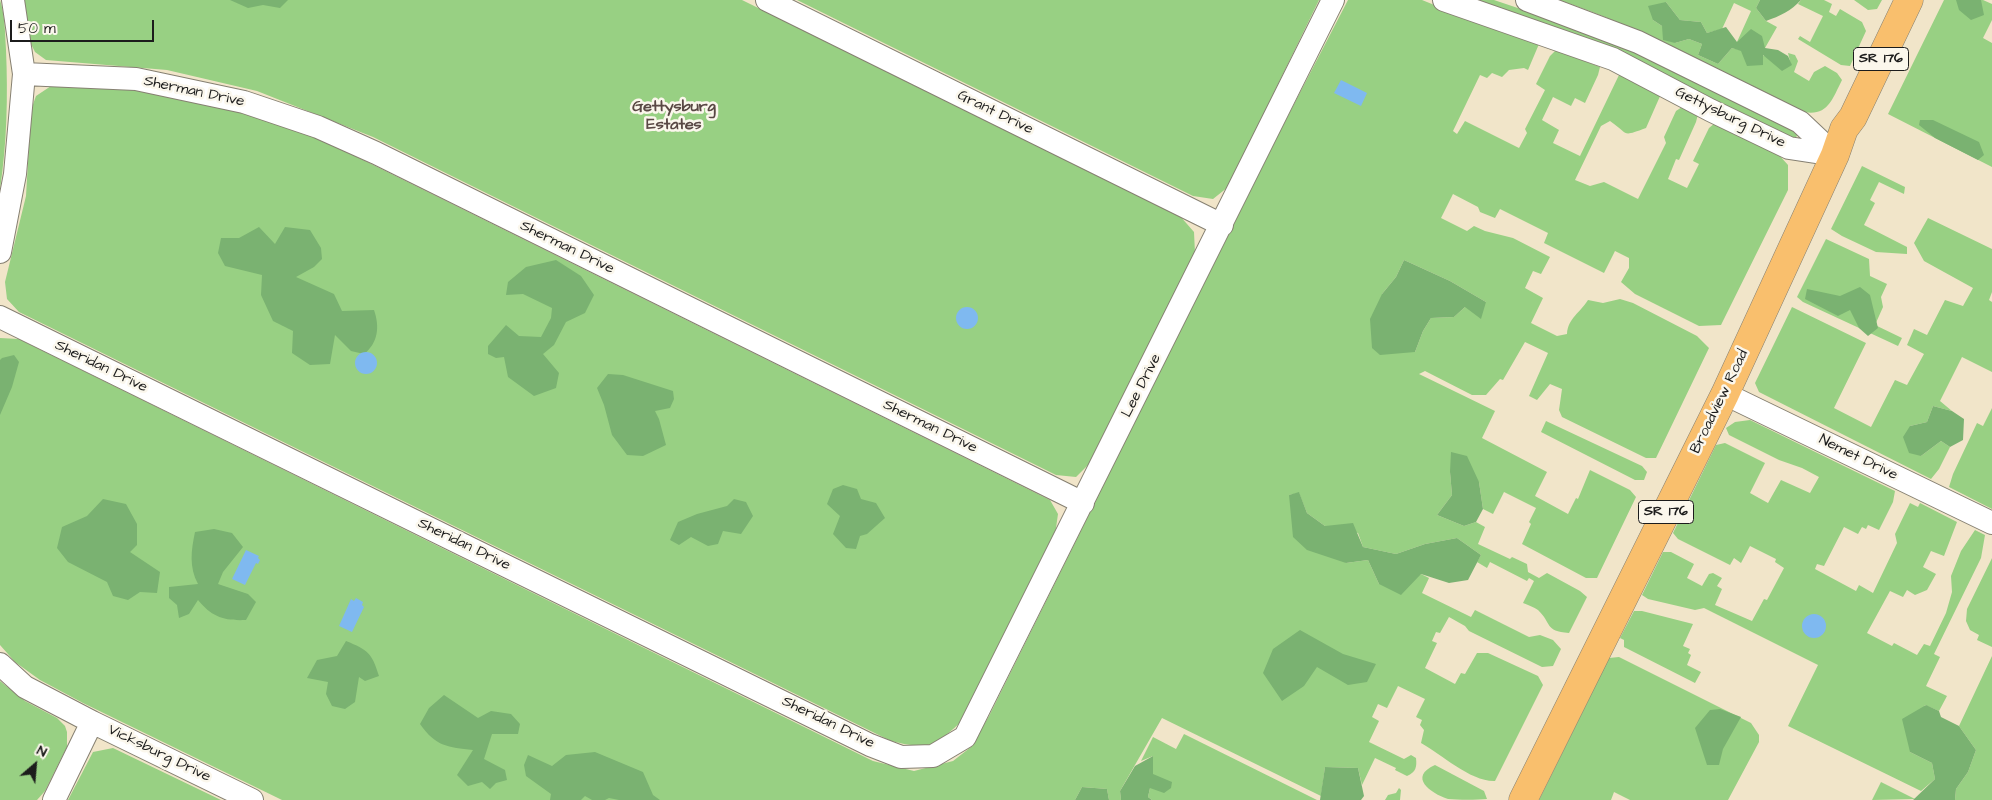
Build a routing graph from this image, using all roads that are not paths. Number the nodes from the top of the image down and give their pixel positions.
1 (12, 0) edge
2 (767, 0) edge
3 (1334, 0) edge
4 (1444, 0) edge
5 (1527, 0) edge
6 (1909, 0) edge
7 (24, 74) junction
8 (1835, 155) junction
9 (1222, 225) junction
10 (0, 252) edge
11 (0, 317) edge
12 (1725, 394) junction
13 (1084, 502) junction
14 (1992, 523) edge
15 (0, 664) edge
16 (92, 722) junction
17 (933, 756) joint
18 (54, 800) edge
19 (252, 800) edge
20 (1523, 800) edge

1 - 7 street
2 - 9 street, Grant Drive
3 - 9 street, Lee Drive
4 - 8 street, Gettysburg Drive
5 - 8 street, Gettysburg Drive
6 - 8 main road, Broadview Road / SR 176
7 - 10 street
7 - 13 street, Sherman Drive
8 - 12 main road, Broadview Road / SR 176
9 - 13 street, Lee Drive
11 - 17 street, Sheridan Drive
12 - 14 street, Nemet Drive
12 - 20 main road, Broadview Road / SR 176
13 - 17 street, Lee Drive
15 - 16 street, Vicksburg Drive
16 - 18 street
16 - 19 street, Vicksburg Drive

